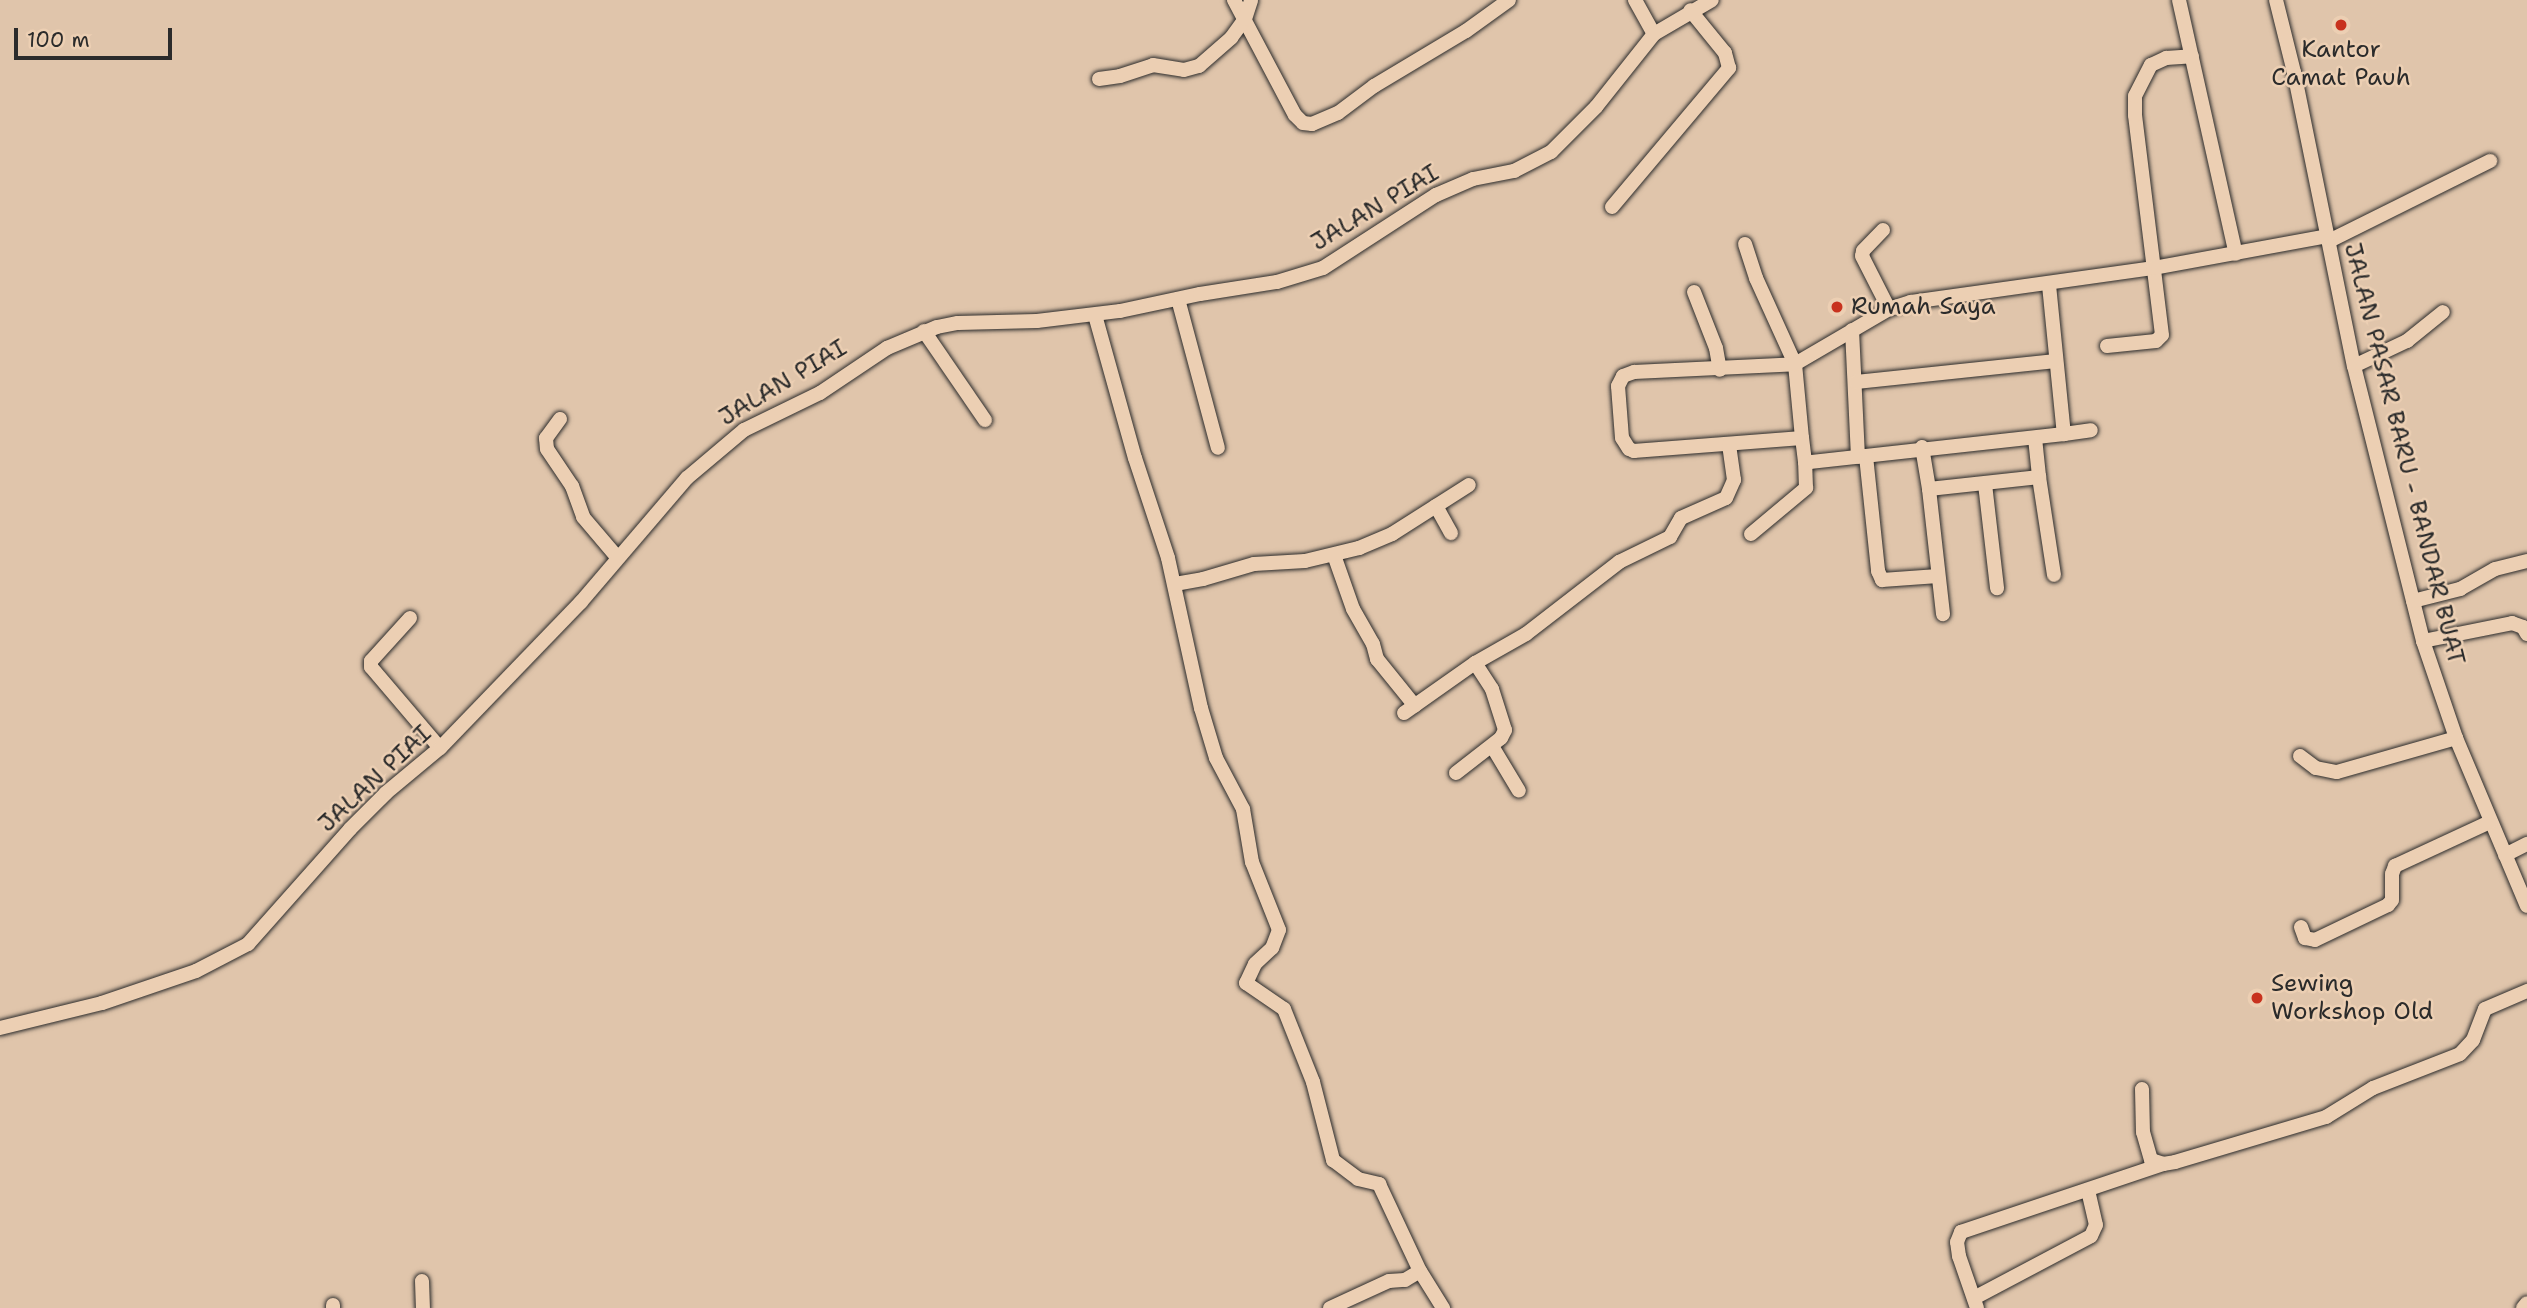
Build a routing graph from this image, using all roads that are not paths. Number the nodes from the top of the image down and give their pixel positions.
1 (1234, 0) edge
2 (1251, 0) edge
3 (1509, 0) edge
4 (1635, 0) edge
5 (1712, 0) edge
6 (2179, 0) edge
7 (2276, 0) edge
8 (1690, 10) junction
9 (1245, 19) junction
10 (1654, 34) junction
11 (2192, 56) junction
12 (1099, 79) dead end
13 (2490, 161) dead end
14 (1612, 207) dead end
15 (1883, 230) dead end
16 (2328, 239) junction
17 (1745, 244) dead end
18 (2236, 254) junction
19 (2153, 268) junction
20 (2049, 285) junction
21 (1694, 292) dead end
22 (1178, 299) junction
23 (1889, 309) junction
24 (2443, 312) dead end
25 (1095, 315) junction
26 (1852, 330) junction
27 (924, 331) junction
28 (2107, 346) dead end
29 (2056, 361) junction
30 (1795, 365) junction
31 (2354, 366) junction
32 (1720, 370) junction
33 (1856, 382) junction
34 (560, 419) dead end
35 (985, 420) dead end
36 (2091, 430) dead end
37 (2064, 434) junction
38 (1802, 438) junction
39 (2035, 438) junction
40 (1729, 443) junction
41 (1922, 447) junction
42 (1218, 448) dead end
43 (1862, 456) junction
44 (1805, 462) junction
45 (2039, 477) junction
46 (1985, 484) junction
47 (1468, 485) dead end
48 (1929, 489) junction
49 (1436, 506) junction
50 (1451, 533) dead end
51 (1751, 534) dead end
52 (1334, 555) junction
53 (617, 557) junction
54 (2527, 561) edge
55 (2054, 575) dead end
56 (1938, 576) junction
57 (1175, 584) junction
58 (1997, 588) dead end
59 (2413, 601) junction
60 (1943, 614) dead end
61 (410, 618) dead end
62 (2527, 634) edge
63 (2423, 641) junction
64 (1475, 663) junction
65 (2456, 738) junction
66 (1492, 746) junction
67 (440, 748) junction
68 (2300, 756) dead end
69 (1456, 773) dead end
70 (1519, 791) dead end
71 (2490, 822) junction
72 (2527, 844) edge
73 (2505, 855) junction
74 (2527, 906) edge
75 (2301, 927) dead end
76 (2527, 991) edge
77 (0, 1028) edge
78 (2142, 1089) dead end
79 (2163, 1164) junction
80 (2088, 1190) junction
81 (1420, 1271) junction
82 (422, 1281) dead end
83 (1975, 1303) edge
84 (2527, 1303) edge
85 (423, 1308) edge
86 (1330, 1308) edge
87 (1443, 1308) edge
88 (2523, 1308) edge

1 - 9 street
2 - 9 street
3 - 9 street
4 - 10 street
5 - 8 street, JALAN PIAI
6 - 11 street
7 - 16 street, JALAN PASAR BARU - BANDAR BUAT
8 - 10 street, JALAN PIAI
8 - 14 street
9 - 12 street
10 - 22 street, JALAN PIAI
11 - 18 street
11 - 19 street
13 - 16 street
15 - 23 street
16 - 18 street
16 - 31 street, JALAN PASAR BARU - BANDAR BUAT
17 - 30 street
18 - 19 street
19 - 20 street
19 - 28 street
20 - 23 street
20 - 29 street
21 - 32 street
22 - 25 street, JALAN PIAI
22 - 42 street
23 - 26 street
24 - 31 street
25 - 27 street, JALAN PIAI
25 - 57 street
26 - 30 street
26 - 33 street
27 - 35 street
27 - 53 street, JALAN PIAI
29 - 33 street
29 - 37 street
30 - 32 street
30 - 38 street
31 - 59 street, JALAN PASAR BARU - BANDAR BUAT
32 - 40 street
33 - 43 street
34 - 53 street
36 - 37 street
37 - 39 street
38 - 40 street
38 - 44 street
39 - 41 street
39 - 45 street
40 - 64 street
41 - 43 street
41 - 48 street
43 - 44 street
43 - 56 street
44 - 51 street
45 - 46 street
45 - 55 street
46 - 48 street
46 - 58 street
47 - 49 street
48 - 56 street
49 - 50 street
49 - 52 street
52 - 57 street
52 - 64 street
53 - 67 street, JALAN PIAI
54 - 59 street
56 - 60 street
57 - 81 street
59 - 63 street, JALAN PASAR BARU - BANDAR BUAT
61 - 67 street
62 - 63 street
63 - 65 street, JALAN PASAR BARU - BANDAR BUAT
64 - 66 street
65 - 68 street
65 - 71 street, JALAN PASAR BARU - BANDAR BUAT
66 - 69 street
66 - 70 street
67 - 77 street, JALAN PIAI
71 - 73 street, JALAN PASAR BARU - BANDAR BUAT
71 - 75 street
72 - 73 street
73 - 74 street, JALAN PASAR BARU - BANDAR BUAT
76 - 79 street
78 - 79 street
79 - 80 street
80 - 83 street
80 - 83 street
81 - 86 street
81 - 87 street
82 - 85 street
84 - 88 street

